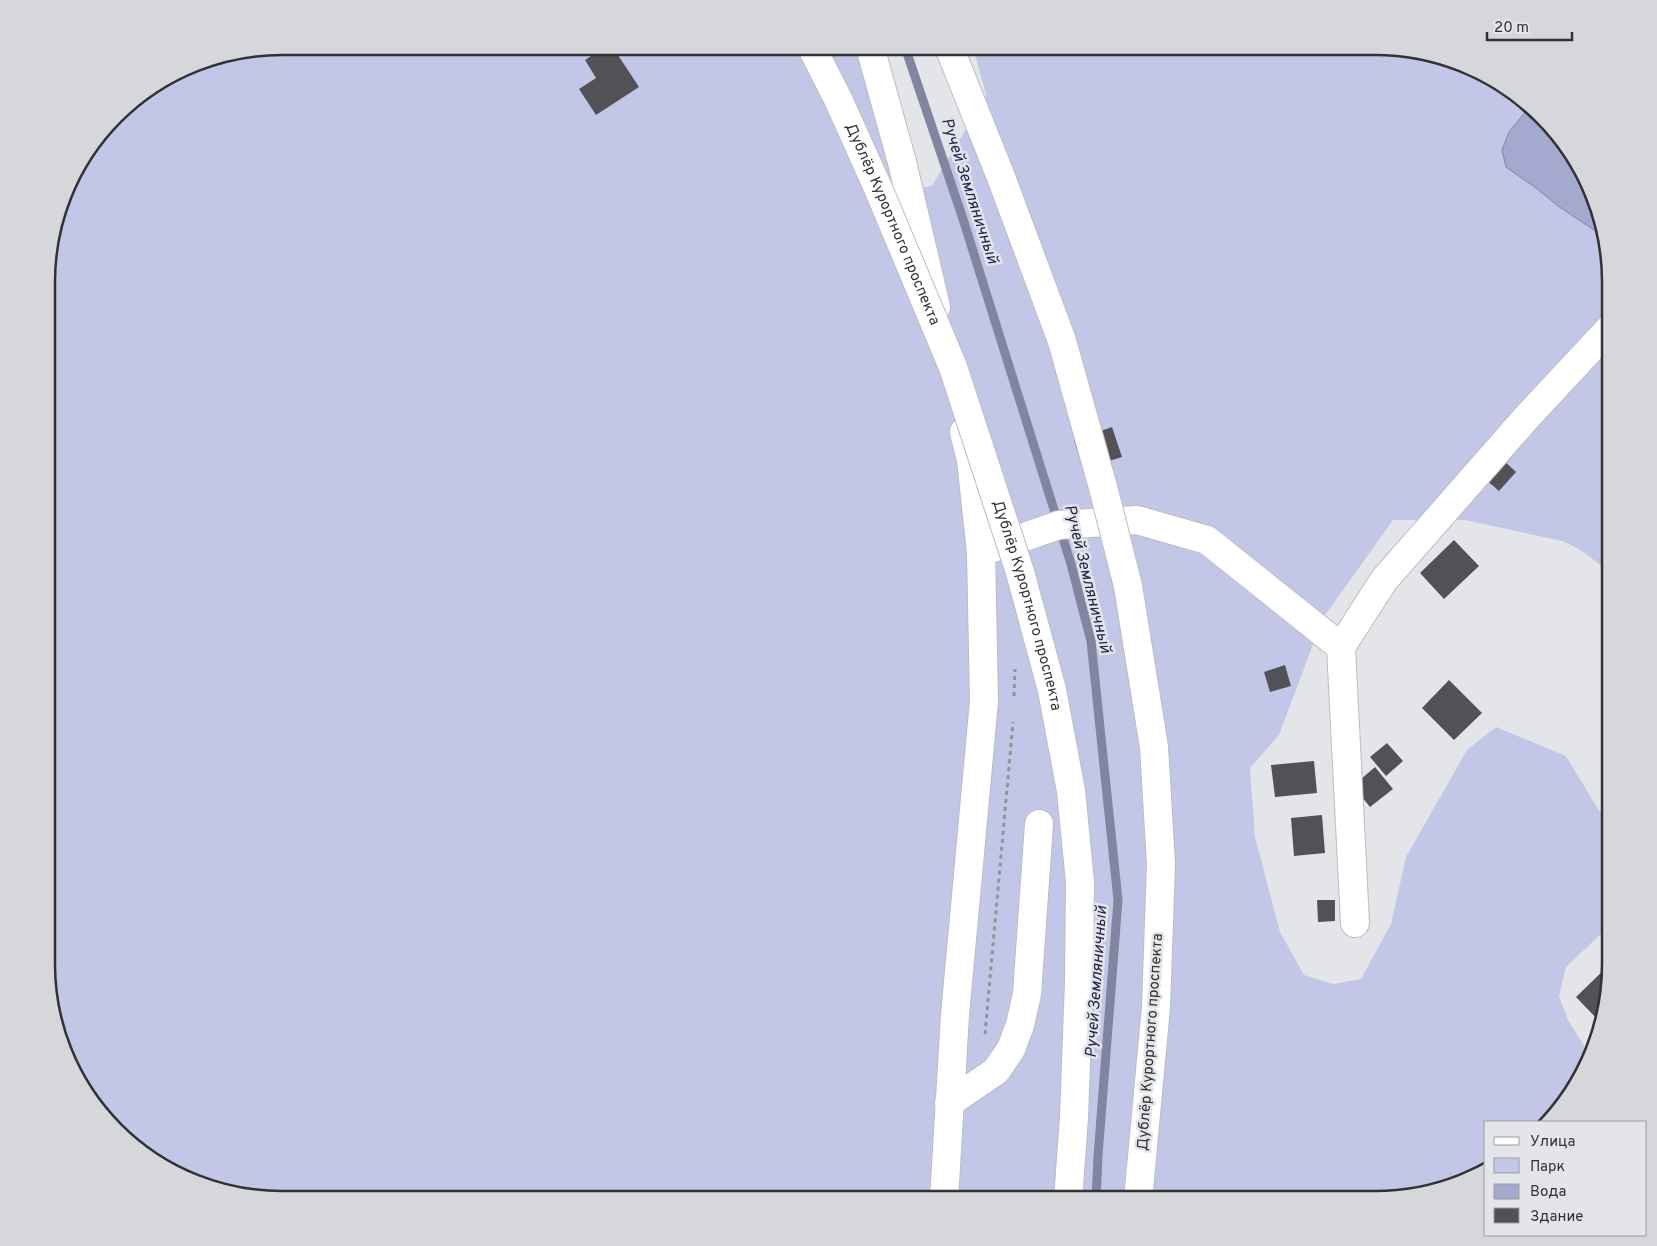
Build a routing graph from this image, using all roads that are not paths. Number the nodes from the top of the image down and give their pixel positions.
1 (816, 55) edge
2 (872, 55) edge
3 (953, 55) edge
4 (1602, 337) edge
5 (981, 552) junction
6 (1341, 647) junction
7 (1039, 824) dead end
8 (1355, 924) dead end
9 (949, 1103) junction
10 (944, 1191) edge
11 (1069, 1191) edge
12 (1139, 1191) edge

1 - 11 main road, Дублёр Курортного проспекта, bridge
2 - 5 main road
3 - 12 main road, Дублёр Курортного проспекта, bridge
4 - 6 main road
5 - 6 main road
5 - 9 main road
6 - 8 main road
7 - 9 main road
9 - 10 main road

